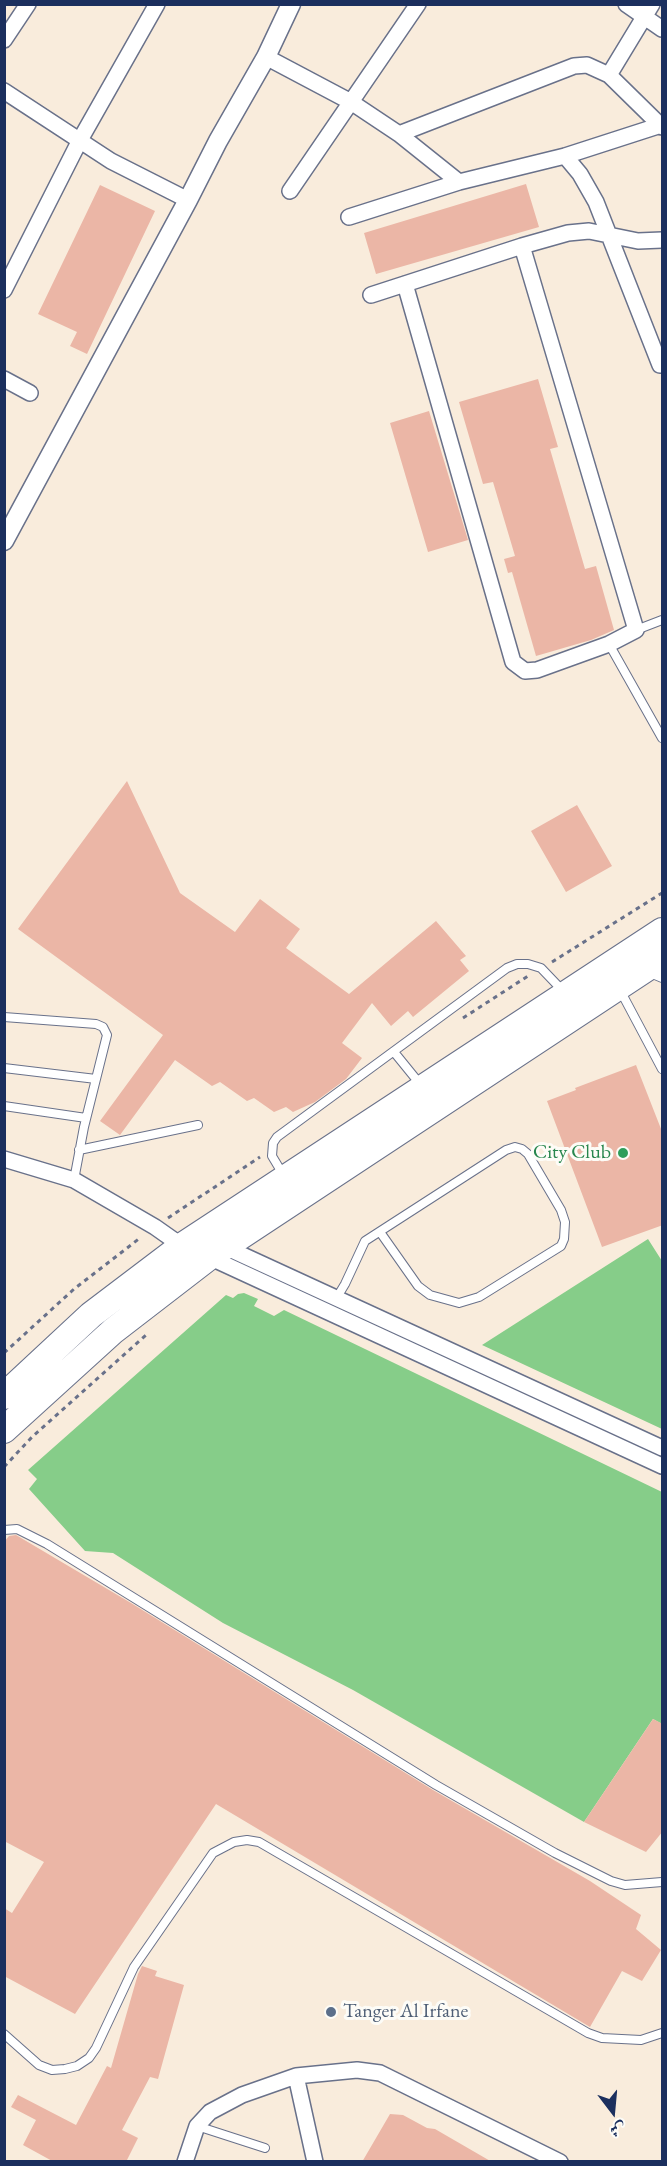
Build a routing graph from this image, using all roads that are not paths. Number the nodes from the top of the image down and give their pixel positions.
1 (28, 4) edge
2 (158, 4) edge
3 (291, 4) edge
4 (418, 4) edge
5 (626, 4) edge
6 (649, 11) edge
7 (663, 29) edge
8 (4, 40) edge
9 (266, 57) junction
10 (609, 75) junction
11 (4, 91) edge
12 (351, 102) junction
13 (662, 126) edge
14 (399, 134) junction
15 (80, 140) junction
16 (565, 156) junction
17 (459, 182) junction
18 (290, 191) dead end
19 (188, 200) junction
20 (348, 217) dead end
21 (610, 235) junction
22 (663, 240) edge
23 (522, 246) junction
24 (405, 284) junction
25 (4, 290) edge
26 (371, 295) dead end
27 (662, 367) edge
28 (4, 379) edge
29 (30, 393) dead end
30 (4, 541) edge
31 (663, 620) edge
32 (636, 630) junction
33 (609, 644) junction
34 (663, 738) edge
35 (663, 931) edge
36 (656, 969) edge
37 (618, 986) junction
38 (566, 993) junction
39 (4, 1017) edge
40 (394, 1052) junction
41 (4, 1068) edge
42 (663, 1069) edge
43 (96, 1079) junction
44 (423, 1087) junction
45 (4, 1106) edge
46 (86, 1118) junction
47 (198, 1125) dead end
48 (79, 1150) junction
49 (4, 1159) edge
50 (285, 1177) junction
51 (74, 1180) junction
52 (380, 1232) junction
53 (182, 1246) junction
54 (217, 1252) junction
55 (336, 1299) junction
56 (4, 1396) edge
57 (4, 1430) edge
58 (663, 1448) edge
59 (663, 1466) edge
60 (4, 1530) edge
61 (663, 1882) edge
62 (663, 2033) edge
63 (4, 2034) edge
64 (296, 2076) junction
65 (197, 2126) junction
66 (265, 2148) dead end
67 (185, 2162) edge
68 (315, 2162) edge
69 (560, 2162) edge

1 - 8 street
2 - 15 street
3 - 9 street
4 - 12 street
5 - 6 street
6 - 7 street
6 - 10 street
9 - 12 street
9 - 19 street
10 - 13 street
10 - 14 street
11 - 15 street
12 - 14 street
12 - 18 street
13 - 16 street
14 - 17 street
15 - 19 street
15 - 25 street
16 - 17 street
16 - 21 street
17 - 20 street
19 - 30 street
21 - 22 street
21 - 23 street
21 - 27 street
23 - 24 street
23 - 32 street
24 - 26 street
24 - 33 street
28 - 29 street
31 - 32 lane
32 - 33 street
33 - 34 lane
35 - 38 highway
36 - 37 highway
37 - 42 lane
37 - 54 highway
38 - 40 lane
38 - 44 highway
39 - 43 lane
40 - 44 lane
40 - 50 lane
41 - 43 lane
43 - 46 lane
44 - 50 highway
45 - 46 lane
46 - 48 lane
47 - 48 lane
48 - 51 lane
49 - 51 street
50 - 53 highway
51 - 53 street
52 - 52 lane
52 - 55 lane
53 - 56 highway
54 - 55 street
54 - 57 highway
54 - 59 street
55 - 58 street
60 - 61 lane
62 - 63 lane
64 - 65 street
64 - 68 street
64 - 69 street
65 - 66 lane
65 - 67 street

